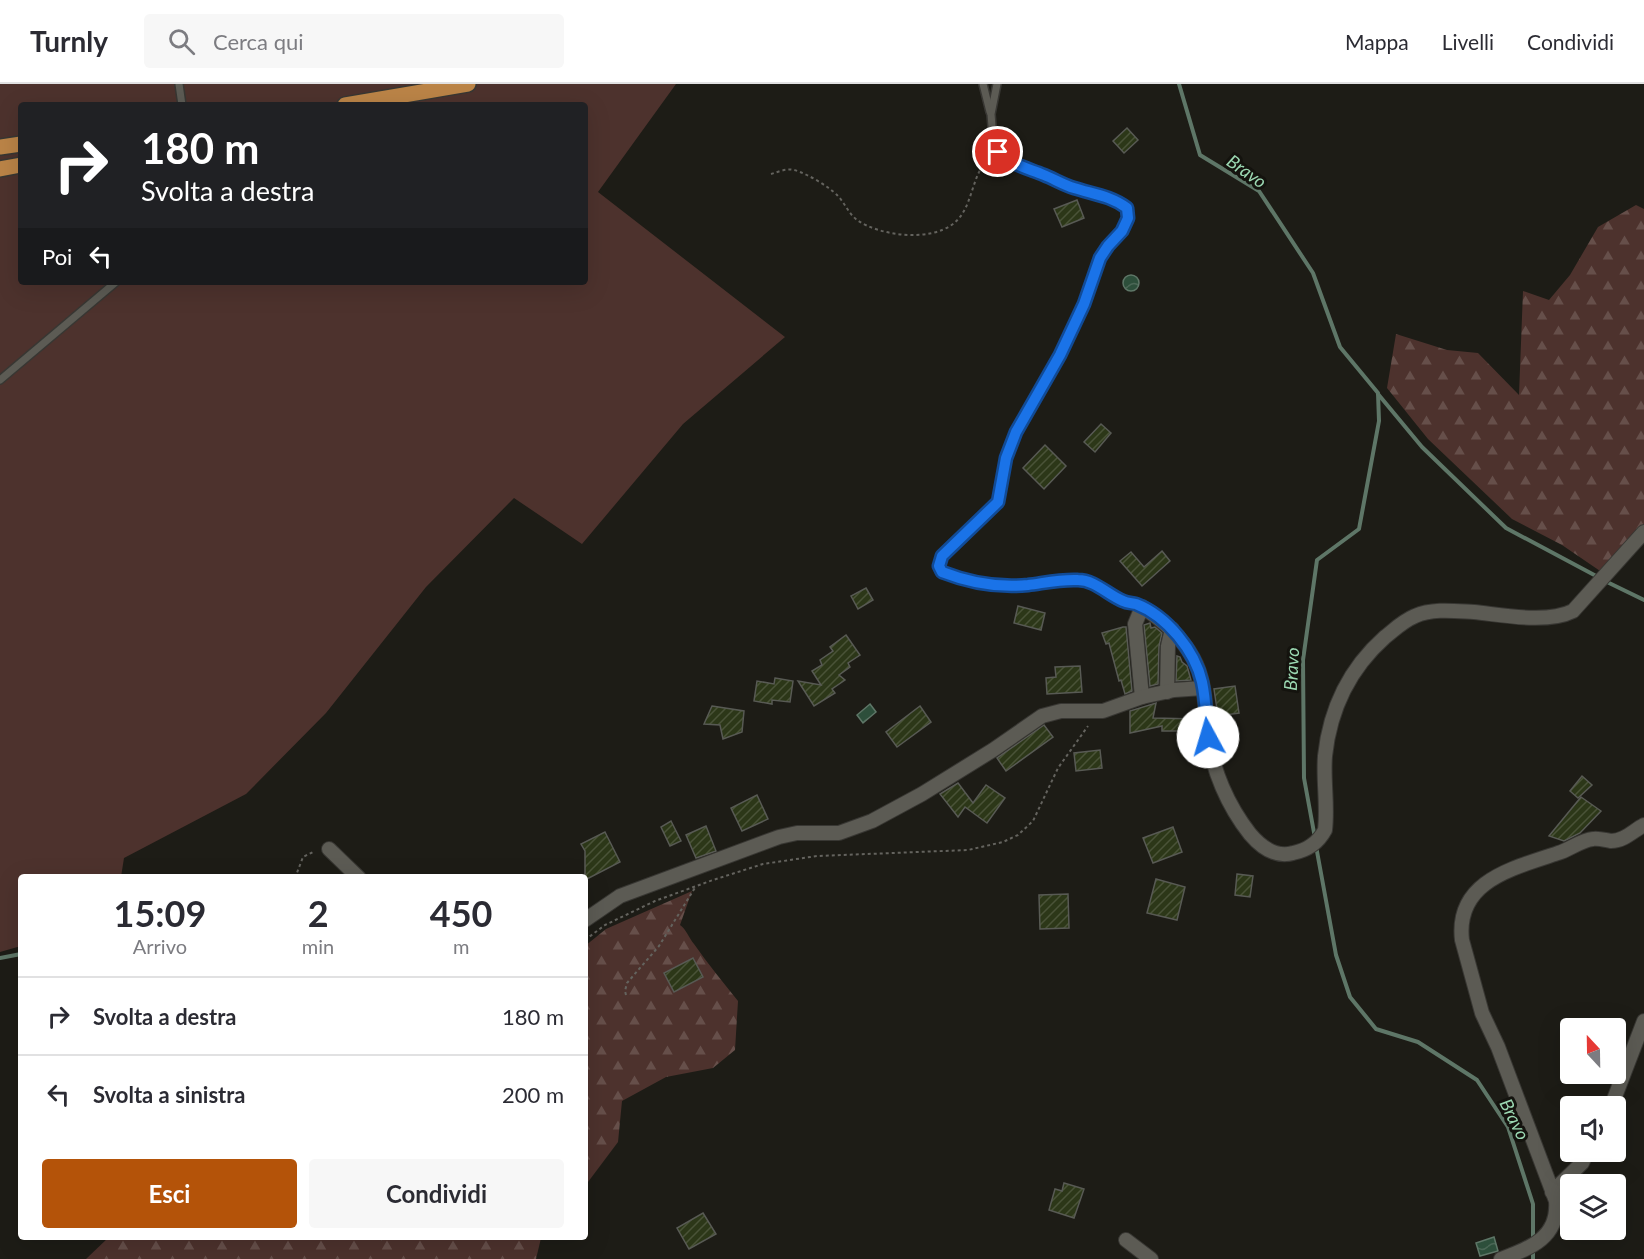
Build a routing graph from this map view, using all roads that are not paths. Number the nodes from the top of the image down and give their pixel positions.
1 (179, 84) edge
2 (468, 84) edge
3 (983, 84) edge
4 (997, 84) edge
5 (182, 102) edge
6 (361, 102) edge
7 (991, 114) junction
8 (18, 144) edge
9 (0, 147) edge
10 (18, 166) edge
11 (0, 169) edge
12 (112, 285) edge
13 (0, 380) edge
14 (1644, 532) edge
15 (1142, 607) junction
16 (1172, 629) junction
17 (1203, 688) junction
18 (1167, 692) junction
19 (1142, 697) junction
20 (1644, 825) edge
21 (329, 849) road end
22 (355, 874) edge
23 (588, 918) edge
24 (1644, 1021) edge
25 (1615, 1096) edge
26 (1582, 1162) edge
27 (1552, 1192) junction
28 (1126, 1240) dead end
29 (1151, 1259) edge
30 (1501, 1259) edge

1 - 5 lane
2 - 6 main road
3 - 7 lane
4 - 7 lane
7 - 15 lane
8 - 9 main road
10 - 11 main road
12 - 13 lane
14 - 17 street
15 - 16 street
15 - 19 street
16 - 17 street
16 - 18 street
17 - 18 street
18 - 19 street
19 - 23 street
20 - 27 street
21 - 22 street
24 - 25 street
26 - 27 street
27 - 30 street
28 - 29 street

